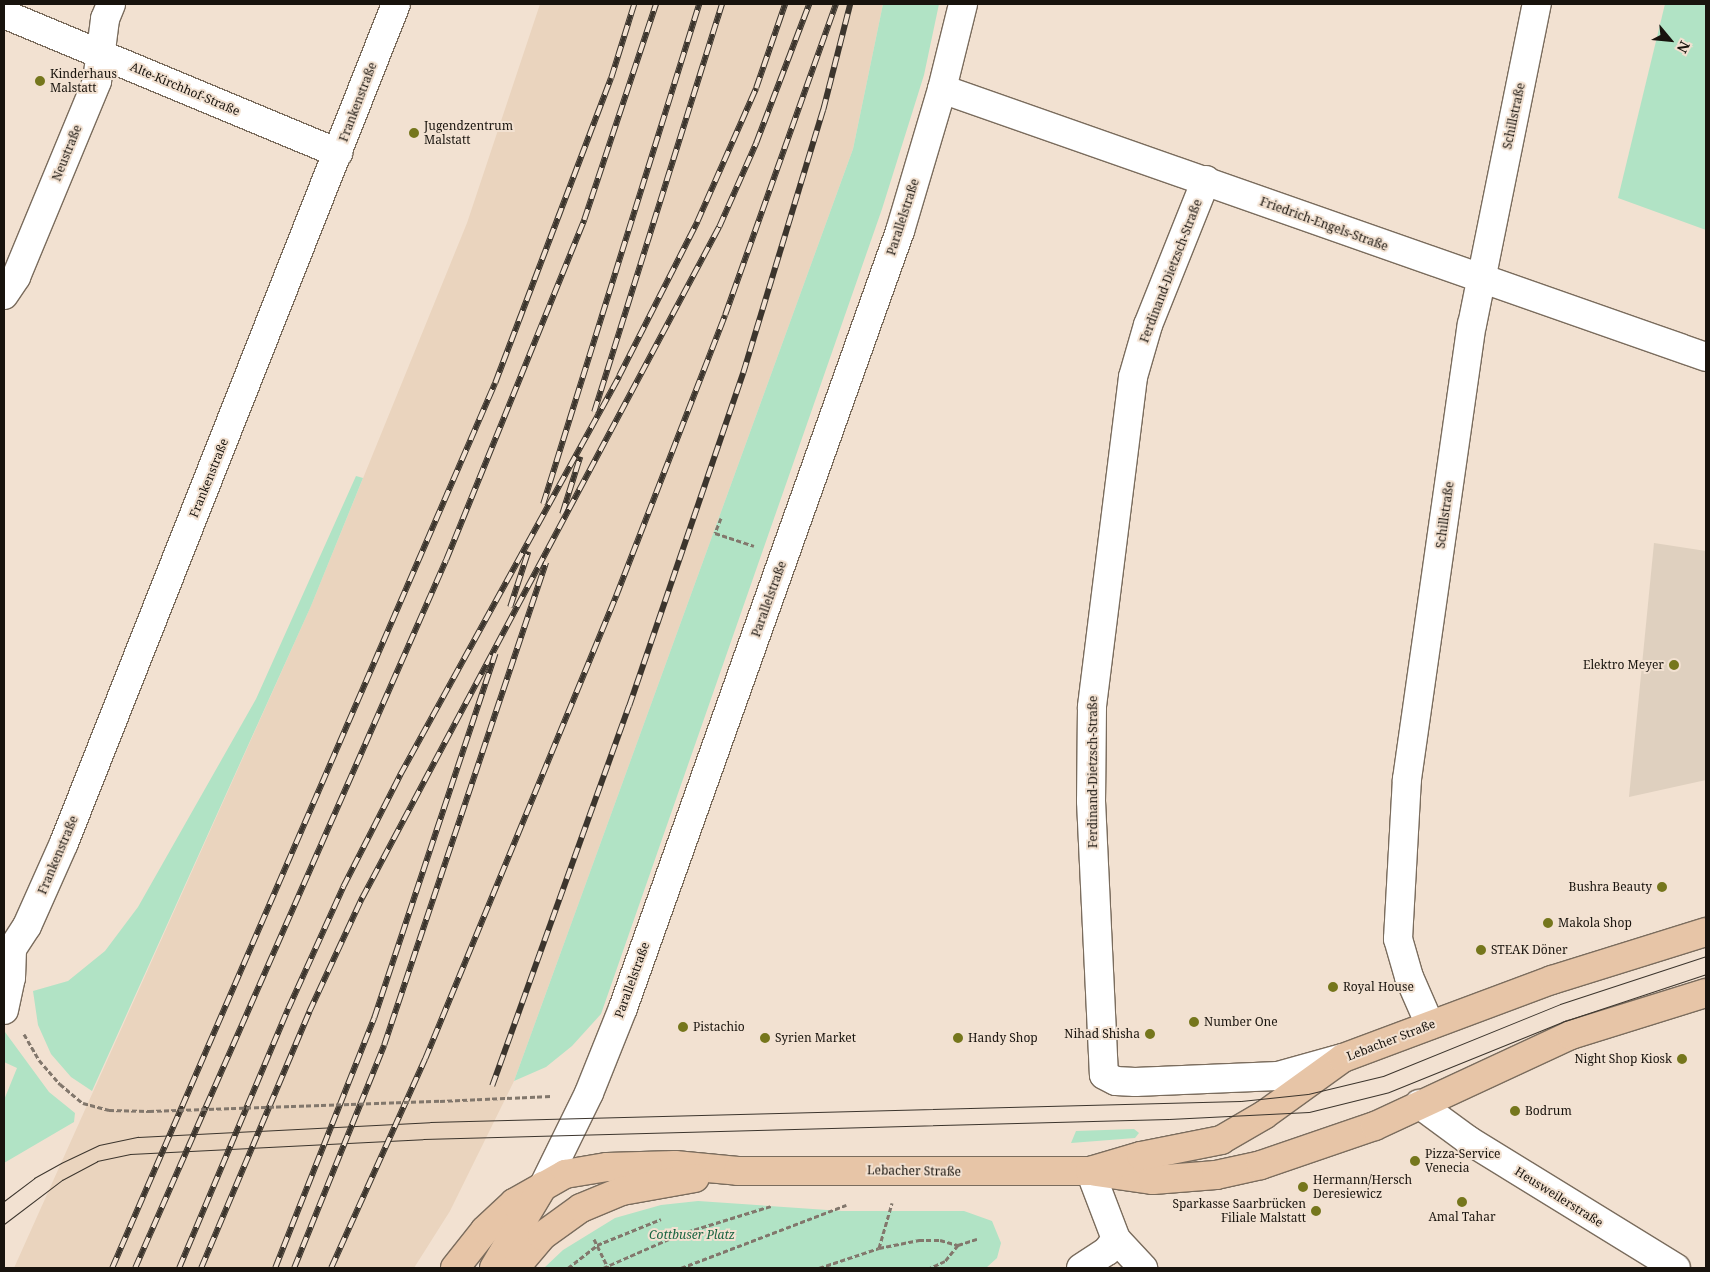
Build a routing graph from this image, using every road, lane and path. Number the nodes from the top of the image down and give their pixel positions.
1 (111, 4) edge
2 (396, 4) edge
3 (963, 4) edge
4 (1537, 4) edge
5 (4, 14) edge
6 (100, 54) junction
7 (942, 89) junction
8 (338, 153) junction
9 (1206, 180) junction
10 (1481, 281) junction
11 (4, 295) edge
12 (1706, 358) edge
13 (721, 518) dead end
14 (762, 548) dead end
15 (1706, 932) edge
16 (8, 947) edge
17 (1706, 993) edge
18 (5, 1004) edge
19 (1430, 1024) junction
20 (1344, 1058) junction
21 (589, 1093) junction
22 (1419, 1104) junction
23 (738, 1170) junction
24 (1090, 1170) junction
25 (545, 1183) junction
26 (892, 1202) dead end
27 (852, 1203) dead end
28 (774, 1204) dead end
29 (668, 1217) dead end
30 (977, 1239) dead end
31 (1116, 1239) junction
32 (597, 1245) junction
33 (958, 1245) junction
34 (879, 1248) junction
35 (606, 1267) edge
36 (455, 1268) edge
37 (494, 1268) edge
38 (515, 1268) edge
39 (568, 1268) edge
40 (681, 1268) edge
41 (819, 1268) edge
42 (930, 1268) edge
43 (1081, 1268) edge
44 (1143, 1268) edge
45 (1676, 1268) edge

1 - 6 street, Neustraße
2 - 8 street, Frankenstraße
3 - 7 street, Parallelstraße
4 - 10 street, Schillstraße
5 - 6 street, Alte-Kirchhof-Straße
6 - 8 street, Alte-Kirchhof-Straße
6 - 11 street, Neustraße
7 - 9 street, Friedrich-Engels-Straße
7 - 21 street, Parallelstraße
8 - 16 street, Frankenstraße
9 - 10 street, Friedrich-Engels-Straße
9 - 20 street, Ferdinand-Dietzsch-Straße
10 - 12 street, Friedrich-Engels-Straße
10 - 19 street, Schillstraße
13 - 14 path
15 - 19 main road, Lebacher Straße
16 - 18 street
17 - 22 main road, Lebacher Straße
18 - 21 path, bridge
19 - 20 main road, Lebacher Straße
20 - 24 main road, Lebacher Straße
21 - 25 street, Parallelstraße
22 - 24 main road, Lebacher Straße
22 - 45 street, Heusweilerstraße
23 - 24 main road, Lebacher Straße
23 - 25 main road, Lebacher Straße
23 - 38 main road, Lebacher Straße
24 - 31 street
25 - 36 main road, Lebacher Straße
25 - 37 main road
26 - 34 path
27 - 40 path
28 - 35 path
29 - 32 path
30 - 33 path
31 - 43 street
31 - 44 street
32 - 35 path
32 - 39 path
33 - 34 path
33 - 42 path
34 - 41 path

